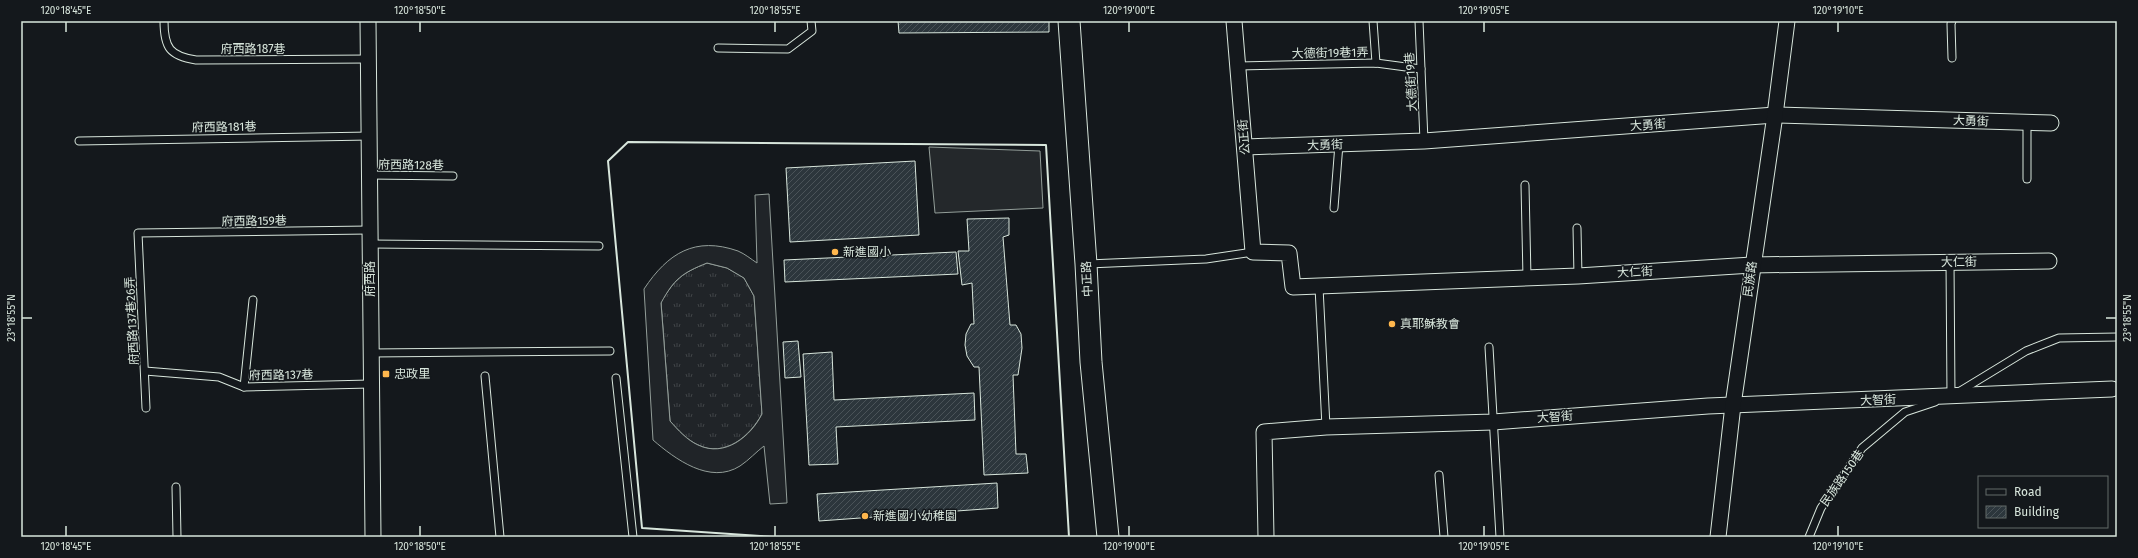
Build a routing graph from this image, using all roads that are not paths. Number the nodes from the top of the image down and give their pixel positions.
1 (164, 21) edge
2 (368, 21) edge
3 (811, 21) edge
4 (1069, 21) edge
5 (1234, 21) edge
6 (1374, 21) edge
7 (1419, 21) edge
8 (1787, 21) edge
9 (1952, 21) edge
10 (718, 48) dead end
11 (1952, 58) dead end
12 (369, 59) junction
13 (1376, 63) junction
14 (1238, 66) junction
15 (1421, 69) junction
16 (1775, 115) junction
17 (2027, 122) junction
18 (2051, 123) dead end
19 (370, 136) junction
20 (78, 141) dead end
21 (1424, 141) junction
22 (1339, 144) junction
23 (1245, 147) junction
24 (370, 175) junction
25 (453, 176) dead end
26 (2027, 179) dead end
27 (1525, 185) dead end
28 (1334, 208) dead end
29 (1577, 228) dead end
30 (138, 233) joint
31 (370, 237) junction
32 (599, 246) dead end
33 (1253, 252) junction
34 (2049, 261) dead end
35 (1950, 262) junction
36 (1086, 264) junction
37 (1752, 265) junction
38 (1578, 276) junction
39 (1527, 278) junction
40 (1319, 287) junction
41 (253, 300) dead end
42 (2117, 337) edge
43 (1489, 347) dead end
44 (610, 350) dead end
45 (370, 353) junction
46 (145, 371) junction
47 (485, 376) dead end
48 (616, 378) dead end
49 (370, 384) junction
50 (244, 387) junction
51 (2112, 390) dead end
52 (1951, 396) junction
53 (1733, 405) junction
54 (146, 408) dead end
55 (1493, 422) junction
56 (1326, 427) junction
57 (1439, 475) dead end
58 (176, 487) dead end
59 (177, 537) edge
60 (373, 537) edge
61 (500, 537) edge
62 (633, 537) edge
63 (1108, 537) edge
64 (1266, 537) edge
65 (1444, 537) edge
66 (1500, 537) edge
67 (1718, 537) edge
68 (1808, 537) edge

1 - 12 lane, 府西路187巷
2 - 12 street, 府西路
3 - 10 lane
4 - 36 street, 中正路
5 - 14 street, 公正街
6 - 13 lane
7 - 15 lane, 大德街19巷
8 - 16 street, 民族路
9 - 11 lane
12 - 19 street, 府西路
13 - 14 lane, 大德街19巷1弄
13 - 15 lane, 大德街19巷1弄
14 - 23 street, 公正街
15 - 21 lane, 大德街19巷
16 - 17 street, 大勇街
16 - 21 street, 大勇街
16 - 37 street, 民族路
17 - 18 street, 大勇街
17 - 26 lane
19 - 20 lane, 府西路181巷
19 - 24 street, 府西路
21 - 22 street, 大勇街
22 - 23 street, 大勇街
22 - 28 lane
23 - 33 street, 公正街
24 - 25 lane, 府西路128巷
24 - 31 street, 府西路
27 - 39 lane
29 - 38 lane
30 - 31 lane, 府西路159巷
30 - 46 lane, 府西路137巷26弄
31 - 32 lane, 府西路159巷
31 - 45 street, 府西路
33 - 36 lane
33 - 40 street, 大仁街
34 - 35 street, 大仁街
35 - 37 street, 大仁街
35 - 52 lane
36 - 63 street, 中正路
37 - 38 street, 大仁街
37 - 53 street, 民族路
38 - 39 street, 大仁街
39 - 40 street, 大仁街
40 - 56 lane
41 - 50 lane
42 - 52 lane, 民族路150巷
43 - 55 lane
44 - 45 lane
45 - 49 street, 府西路
46 - 50 lane, 府西路137巷
46 - 54 lane, 府西路137巷26弄
47 - 61 lane
48 - 62 lane
49 - 50 lane, 府西路137巷
49 - 60 street, 府西路
51 - 52 street, 民族路150巷
52 - 53 street, 大智街
52 - 68 lane, 民族路150巷
53 - 55 street, 大智街
53 - 67 street, 民族路
55 - 56 street, 大智街
55 - 66 lane
56 - 64 street, 大智街
57 - 65 lane
58 - 59 lane

